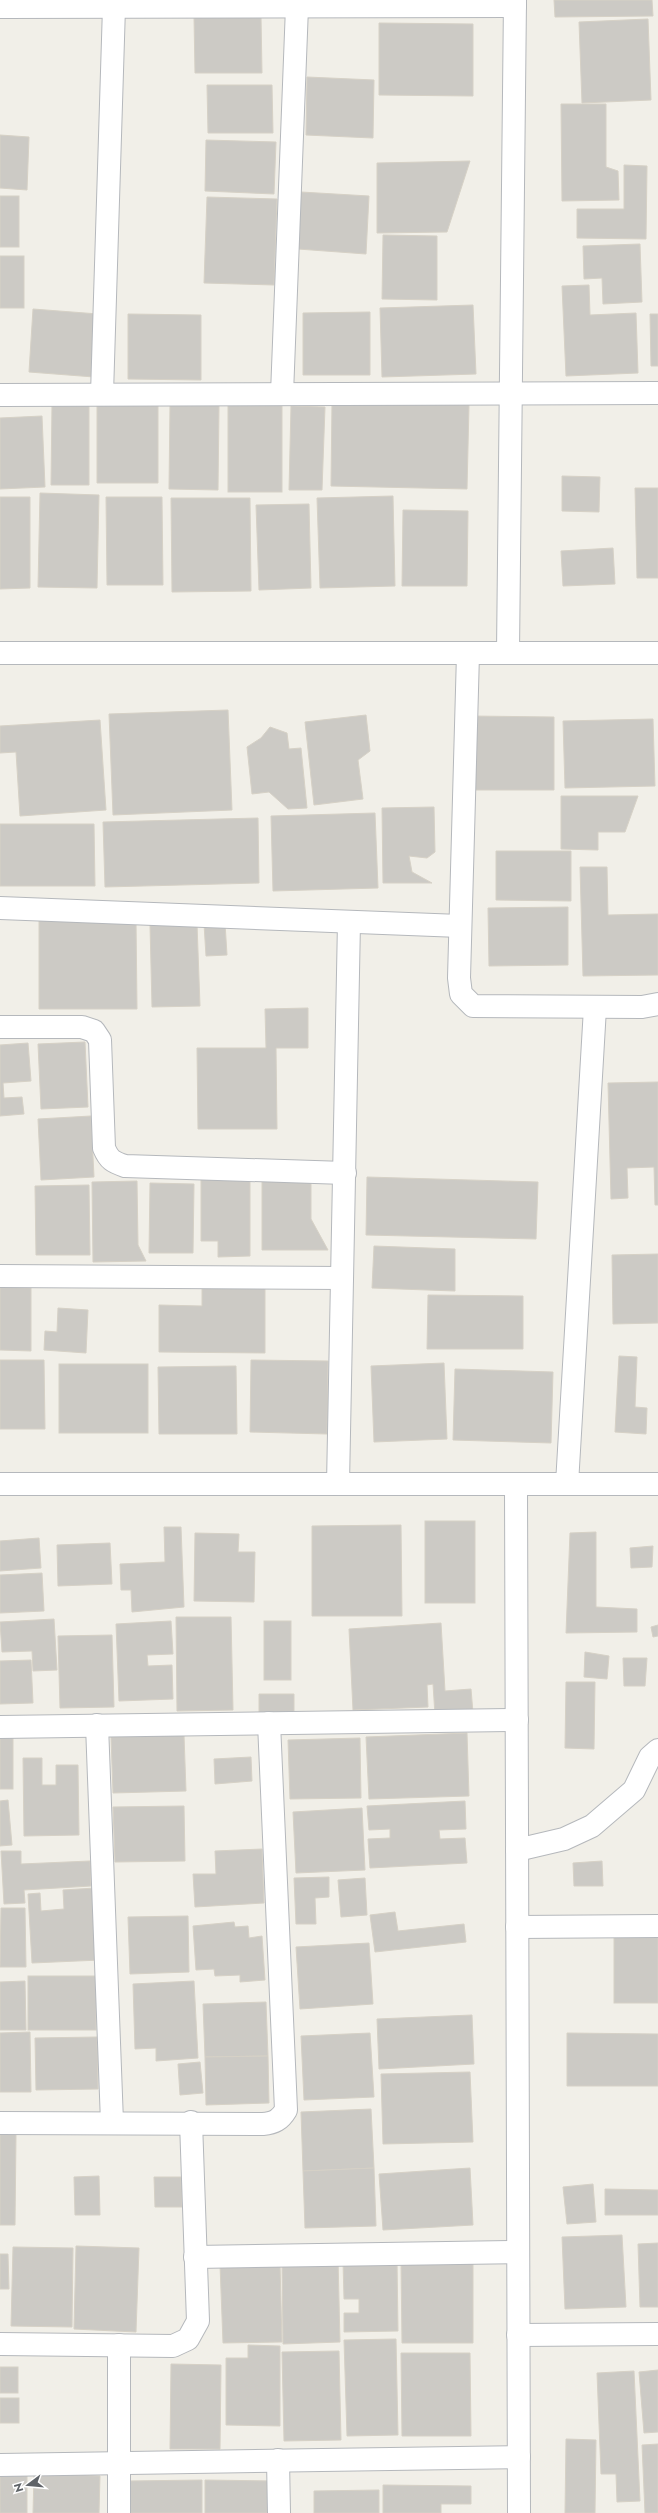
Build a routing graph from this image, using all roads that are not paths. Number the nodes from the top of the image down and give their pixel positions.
1 (515, 3) edge
2 (176, 4) edge
3 (297, 6) junction
4 (0, 7) edge
5 (114, 7) junction
6 (102, 394) junction
7 (282, 394) junction
8 (511, 394) junction
9 (658, 394) edge
10 (0, 395) edge
11 (508, 652) junction
12 (0, 653) edge
13 (658, 653) edge
14 (468, 654) junction
15 (0, 908) edge
16 (349, 922) junction
17 (460, 926) junction
18 (658, 1004) edge
19 (595, 1008) junction
20 (0, 1027) edge
21 (345, 1173) junction
22 (0, 1276) edge
23 (342, 1278) junction
24 (0, 1484) edge
25 (338, 1484) junction
26 (567, 1484) junction
27 (658, 1484) edge
28 (516, 1485) junction
29 (516, 1720) junction
30 (269, 1723) junction
31 (97, 1725) junction
32 (0, 1727) edge
33 (658, 1750) edge
34 (517, 1850) junction
35 (658, 1926) edge
36 (517, 1927) junction
37 (0, 2122) edge
38 (112, 2122) junction
39 (191, 2122) junction
40 (518, 2252) junction
41 (195, 2257) junction
42 (658, 2334) edge
43 (518, 2336) junction
44 (0, 2344) edge
45 (119, 2345) junction
46 (519, 2457) junction
47 (278, 2460) junction
48 (120, 2463) junction
49 (0, 2465) edge
50 (119, 2513) edge
51 (279, 2513) edge
52 (519, 2513) edge

1 - 3 street
1 - 8 street
2 - 3 street
2 - 5 street
3 - 7 street
4 - 5 street
5 - 6 street
6 - 7 street
6 - 10 street
7 - 8 street
8 - 9 street
8 - 11 street
11 - 13 street
11 - 14 street
12 - 14 street
14 - 17 street
15 - 16 street
16 - 17 street
16 - 21 street
17 - 19 street
18 - 19 street
19 - 26 street
20 - 21 street
21 - 23 street
22 - 23 street
23 - 25 street
24 - 25 street
25 - 28 street
26 - 27 street
26 - 28 street
28 - 29 street
29 - 30 street
29 - 34 street
30 - 31 street
30 - 39 street
31 - 32 street
31 - 38 street
33 - 34 street
34 - 36 street
35 - 36 street
36 - 40 street
37 - 38 street
38 - 39 street
39 - 41 street
40 - 41 street
40 - 43 street
41 - 45 street
42 - 43 street
43 - 46 street
44 - 45 street
45 - 48 street
46 - 47 street
46 - 52 street
47 - 48 street
47 - 51 street
48 - 49 street
48 - 50 street

